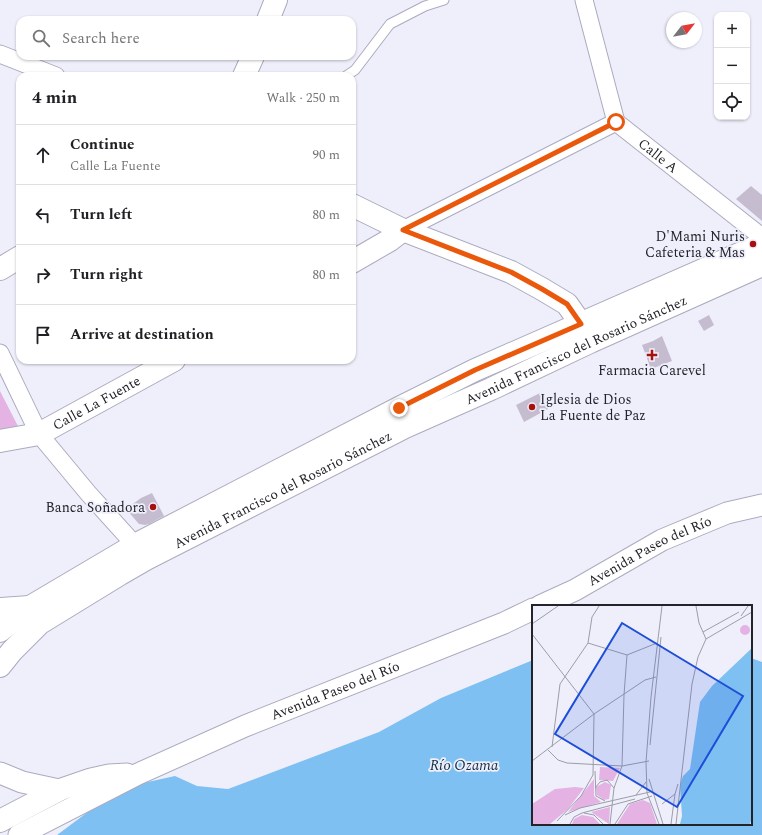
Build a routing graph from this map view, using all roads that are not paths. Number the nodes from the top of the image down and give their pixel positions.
1 (276, 0) edge
2 (444, 0) edge
3 (584, 0) edge
4 (270, 16) edge
5 (0, 54) edge
6 (251, 60) edge
7 (46, 72) edge
8 (246, 72) edge
9 (352, 72) edge
10 (616, 122) junction
11 (356, 207) edge
12 (403, 230) junction
13 (762, 237) edge
14 (762, 244) edge
15 (16, 259) edge
16 (356, 260) edge
17 (762, 265) edge
18 (0, 269) edge
19 (586, 333) junction
20 (0, 353) edge
21 (167, 364) edge
22 (40, 434) junction
23 (0, 441) edge
24 (762, 505) edge
25 (140, 552) junction
26 (542, 605) edge
27 (30, 607) junction
28 (0, 609) edge
29 (532, 609) edge
30 (0, 631) edge
31 (0, 666) edge
32 (0, 773) edge
33 (138, 774) junction
34 (59, 790) junction
35 (0, 821) edge
36 (19, 835) edge

1 - 4 main road
2 - 9 lane
3 - 10 street
5 - 7 street
6 - 8 main road
10 - 12 street
10 - 13 street, Calle A
11 - 12 main road
12 - 16 main road
12 - 19 main road
14 - 19 main road, Avenida Francisco del Rosario Sánchez
15 - 18 main road
17 - 19 main road, Avenida Francisco del Rosario Sánchez
19 - 25 main road, Avenida Francisco del Rosario Sánchez
20 - 22 street
21 - 22 main road, Calle La Fuente
22 - 23 main road, Calle La Fuente
22 - 25 street
24 - 26 street, Avenida Paseo del Río
25 - 27 main road, Avenida Francisco del Rosario Sánchez
25 - 31 main road, Avenida Francisco del Rosario Sánchez
27 - 28 main road
27 - 30 main road, Avenida Francisco del Rosario Sánchez
29 - 33 street, Avenida Paseo del Río
32 - 34 street
33 - 34 street, Avenida Paseo del Río
33 - 36 street, Avenida Paseo del Río
34 - 35 main road

